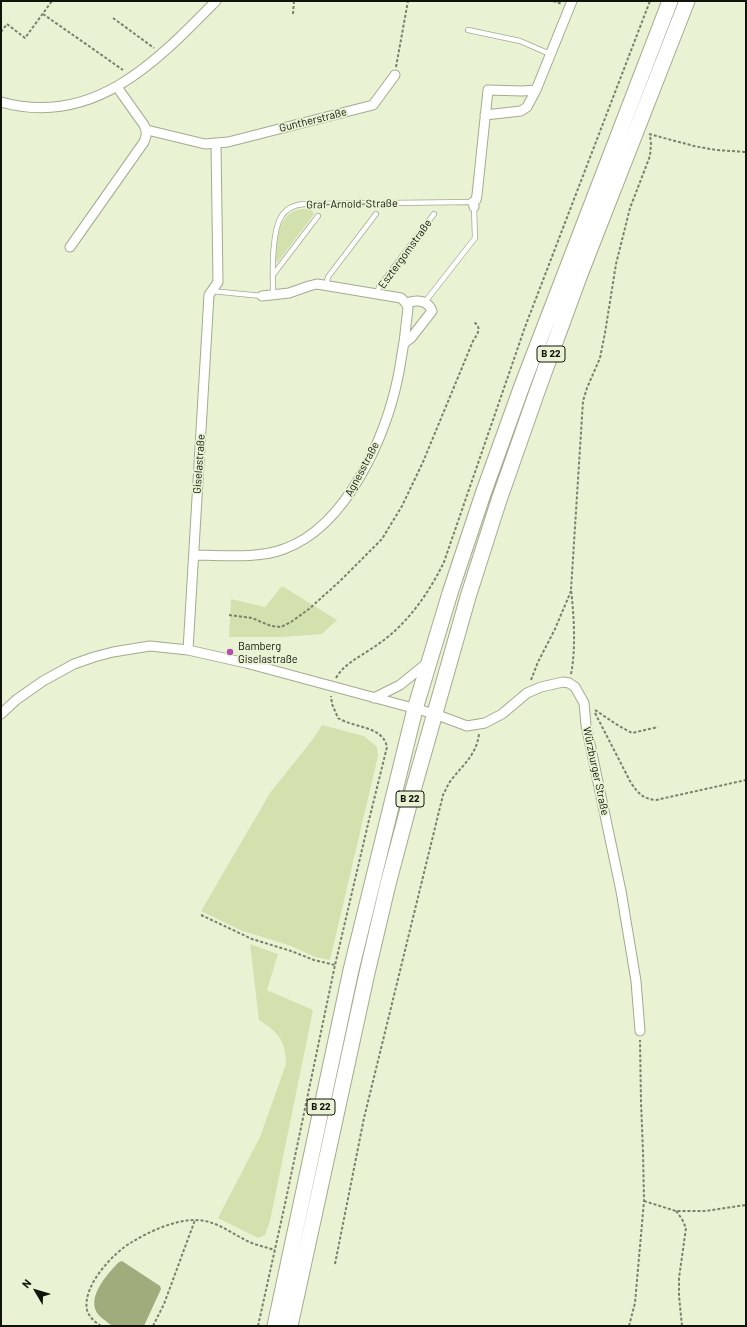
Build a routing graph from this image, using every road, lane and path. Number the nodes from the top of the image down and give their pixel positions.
1 (52, 1) edge
2 (294, 1) edge
3 (408, 1) edge
4 (572, 1) edge
5 (650, 1) edge
6 (670, 1) edge
7 (687, 1) edge
8 (211, 3) edge
9 (43, 14) junction
10 (293, 14) dead end
11 (113, 18) dead end
12 (468, 30) dead end
13 (1, 32) edge
14 (162, 54) junction
15 (550, 54) junction
16 (395, 75) joint
17 (130, 79) junction
18 (117, 87) junction
19 (536, 90) junction
20 (1, 102) edge
21 (485, 115) junction
22 (146, 130) junction
23 (635, 131) junction
24 (650, 135) junction
25 (216, 144) junction
26 (746, 152) edge
27 (474, 205) junction
28 (376, 214) dead end
29 (434, 214) dead end
30 (318, 216) dead end
31 (70, 246) dead end
32 (272, 275) junction
33 (326, 285) junction
34 (211, 291) junction
35 (377, 294) junction
36 (273, 295) junction
37 (262, 296) joint
38 (406, 303) junction
39 (427, 304) junction
40 (474, 322) dead end
41 (404, 343) junction
42 (194, 555) junction
43 (571, 590) junction
44 (229, 616) dead end
45 (188, 650) junction
46 (430, 660) junction
47 (569, 683) junction
48 (333, 687) junction
49 (527, 693) junction
50 (374, 698) junction
51 (415, 709) junction
52 (1, 714) edge
53 (435, 714) junction
54 (479, 725) junction
55 (658, 727) dead end
56 (746, 780) edge
57 (201, 915) dead end
58 (335, 965) junction
59 (640, 1031) joint
60 (644, 1201) junction
61 (746, 1205) edge
62 (676, 1211) junction
63 (195, 1220) junction
64 (275, 1250) junction
65 (335, 1264) dead end
66 (101, 1326) edge
67 (153, 1326) edge
68 (258, 1326) edge
69 (275, 1326) edge
70 (290, 1326) edge
71 (629, 1326) edge
72 (682, 1326) edge

1 - 9 path
2 - 10 path
3 - 16 path
4 - 15 street
5 - 48 path
6 - 46 main road, B 22
7 - 23 main road, B 22
8 - 14 street
9 - 13 path
9 - 17 path
11 - 14 path
12 - 15 lane
14 - 17 street
15 - 19 street
16 - 25 street, Guntherstraße
17 - 18 street
18 - 20 street
18 - 22 street
19 - 21 street
19 - 21 street
21 - 27 street
22 - 25 street, Guntherstraße
22 - 31 street
23 - 24 path
23 - 53 main road, B 22
24 - 26 path
24 - 43 path
25 - 34 street, Giselastraße
27 - 32 lane, Graf-Arnold-Straße
27 - 39 lane
28 - 33 lane
29 - 35 lane, Esztergomstraße
30 - 32 lane
32 - 36 lane
33 - 35 street, Esztergomstraße
33 - 36 street, Esztergomstraße
34 - 37 lane
34 - 42 street, Giselastraße
35 - 38 street, Esztergomstraße
36 - 37 street, Esztergomstraße
38 - 39 street, Esztergomstraße
38 - 41 street, Agnesstraße
39 - 41 street
40 - 44 path
41 - 42 street, Agnesstraße
42 - 45 street, Giselastraße
43 - 47 path
43 - 49 path
45 - 48 street
45 - 52 street
46 - 50 street
46 - 51 main road, B 22
47 - 49 street
47 - 59 street, Würzburger Straße
48 - 50 street
48 - 58 path
49 - 54 street
50 - 51 street
51 - 53 street
51 - 69 main road, B 22
53 - 54 street
53 - 70 main road, B 22
54 - 65 path
55 - 56 path
57 - 58 path
58 - 64 path
59 - 60 path
60 - 62 path
60 - 71 path
61 - 62 path
62 - 72 path
63 - 64 path
63 - 66 path
63 - 67 path
64 - 68 path

